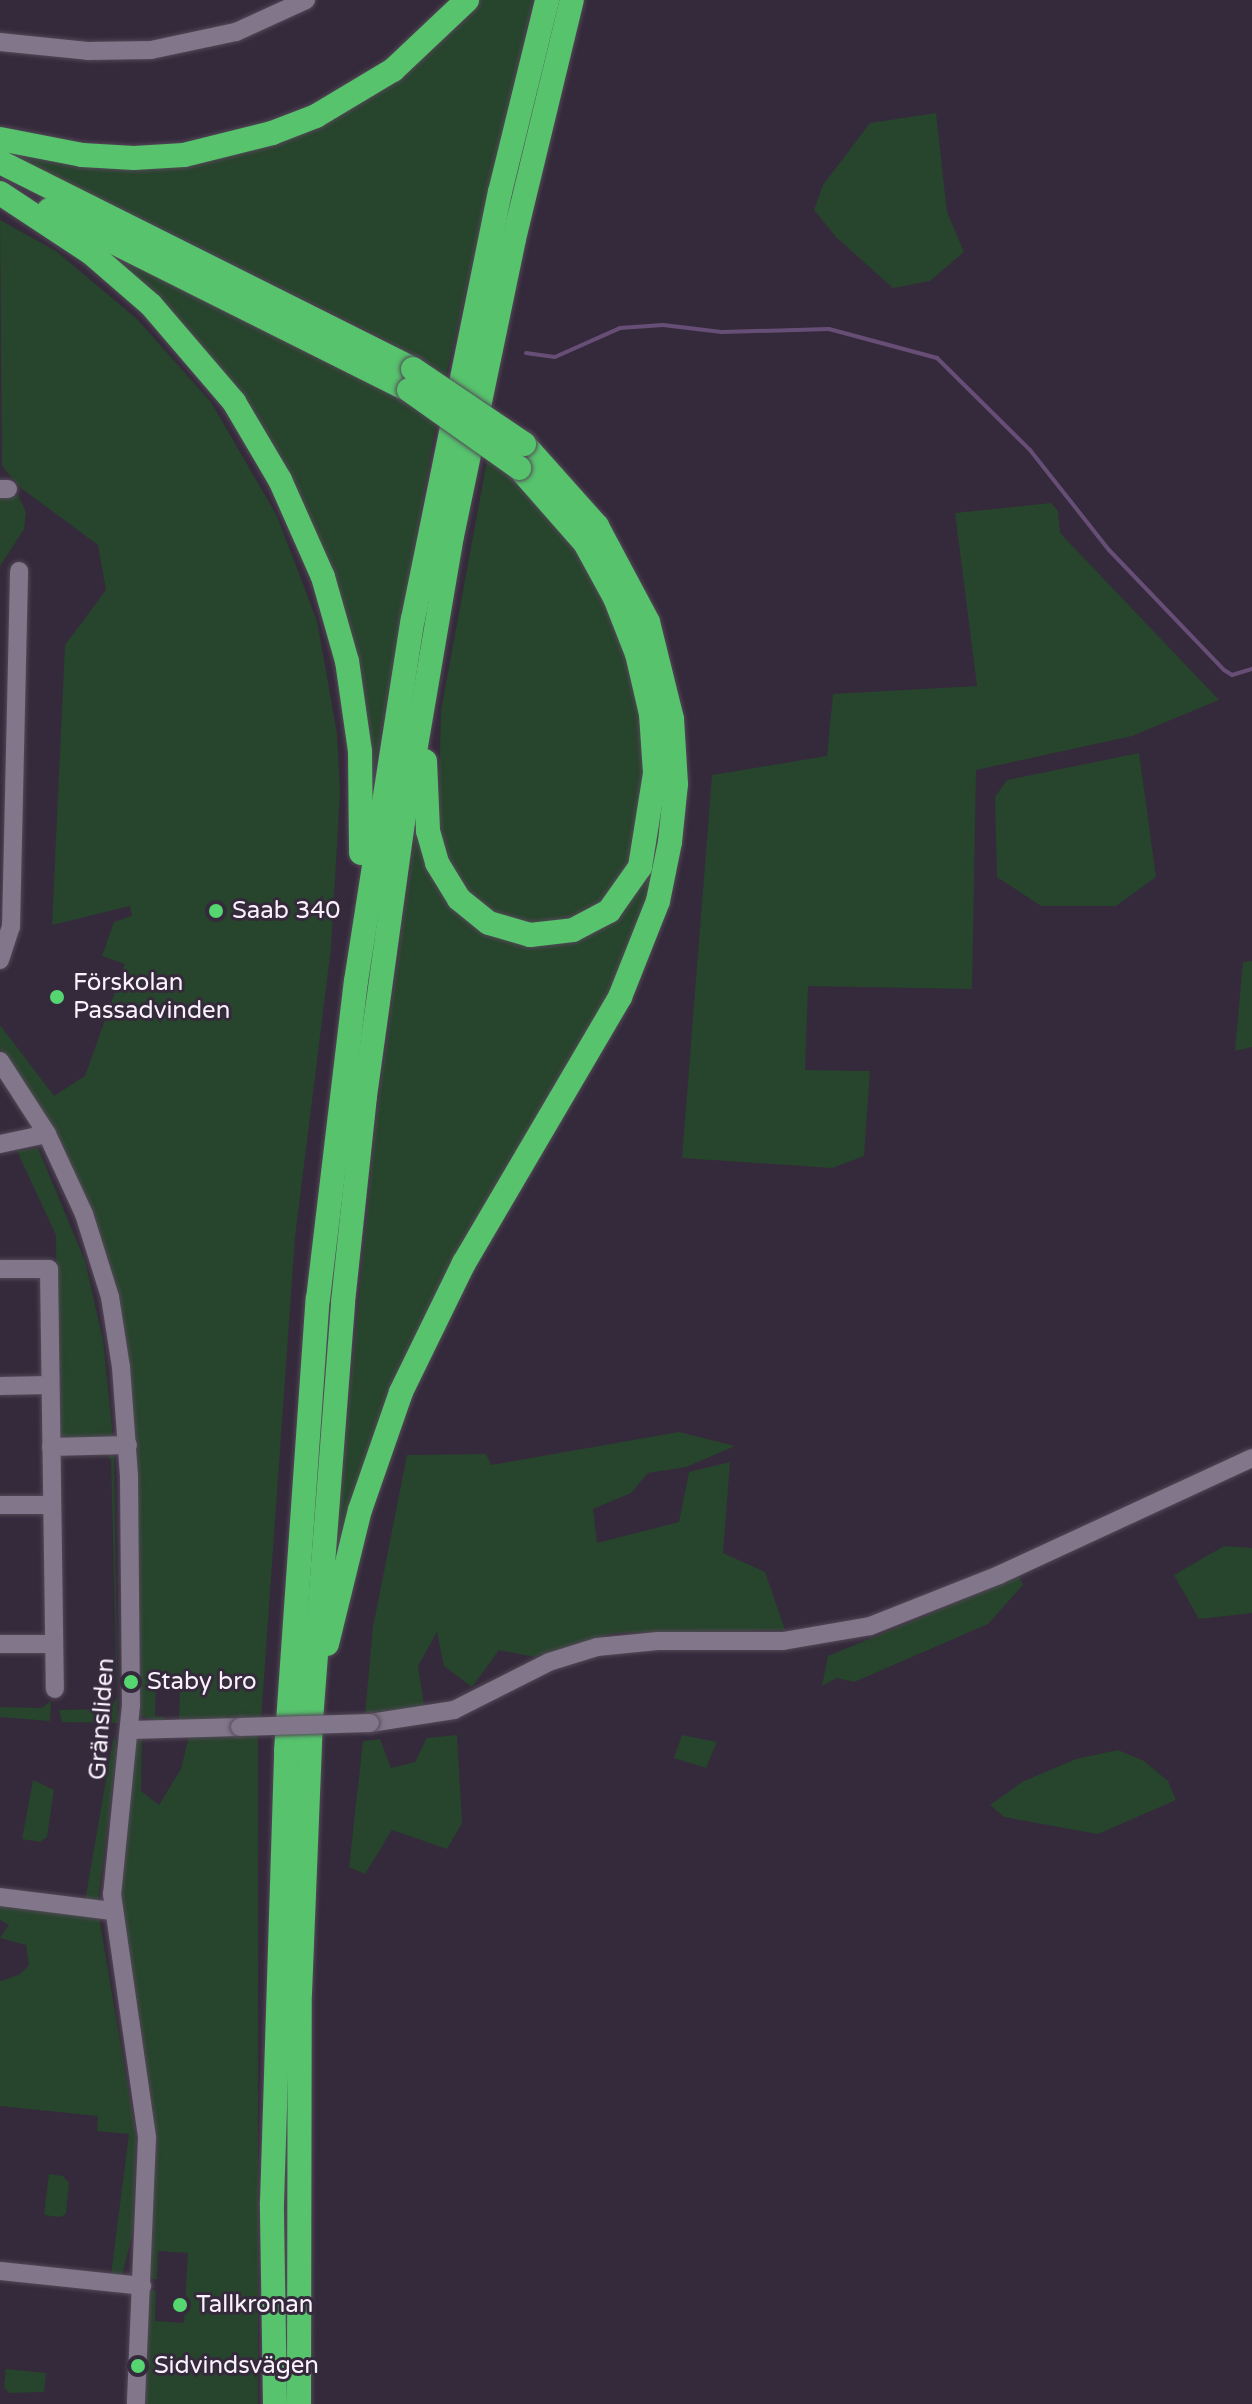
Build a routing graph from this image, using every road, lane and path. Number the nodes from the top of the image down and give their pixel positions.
1 (306, 0) edge
2 (467, 0) edge
3 (547, 0) edge
4 (572, 0) edge
5 (0, 42) edge
6 (0, 139) edge
7 (0, 162) edge
8 (0, 187) edge
9 (0, 193) edge
10 (411, 380) junction
11 (521, 456) junction
12 (19, 571) dead end
13 (9, 615) edge
14 (425, 690) junction
15 (7, 815) edge
16 (0, 960) edge
17 (356, 981) junction
18 (0, 1061) edge
19 (47, 1134) junction
20 (0, 1144) edge
21 (0, 1269) edge
22 (50, 1385) junction
23 (0, 1386) edge
24 (128, 1445) junction
25 (51, 1447) junction
26 (1252, 1458) edge
27 (0, 1505) edge
28 (52, 1505) junction
29 (0, 1644) edge
30 (54, 1644) junction
31 (55, 1689) dead end
32 (311, 1720) junction
33 (130, 1730) junction
34 (0, 1897) edge
35 (113, 1911) junction
36 (0, 2271) edge
37 (142, 2286) junction
38 (136, 2404) edge
39 (275, 2404) edge
40 (299, 2404) edge

1 - 5 street
2 - 6 highway
3 - 17 highway
4 - 14 highway
7 - 10 highway
8 - 10 highway
9 - 17 highway
10 - 11 highway, bridge
11 - 14 highway
11 - 32 highway
12 - 13 street
13 - 15 street
14 - 32 highway
15 - 16 street
17 - 39 highway
18 - 19 street, Gränsliden
19 - 20 street
19 - 24 street, Gränsliden
21 - 22 street
22 - 23 street
22 - 25 street
24 - 25 street
24 - 33 street, Gränsliden
25 - 28 street
26 - 33 street, bridge
27 - 28 street
28 - 30 street
29 - 30 street
30 - 31 street
32 - 40 highway
33 - 35 street, Gränsliden
34 - 35 street
35 - 37 street, Gränsliden
36 - 37 street
37 - 38 street, Gränsliden

